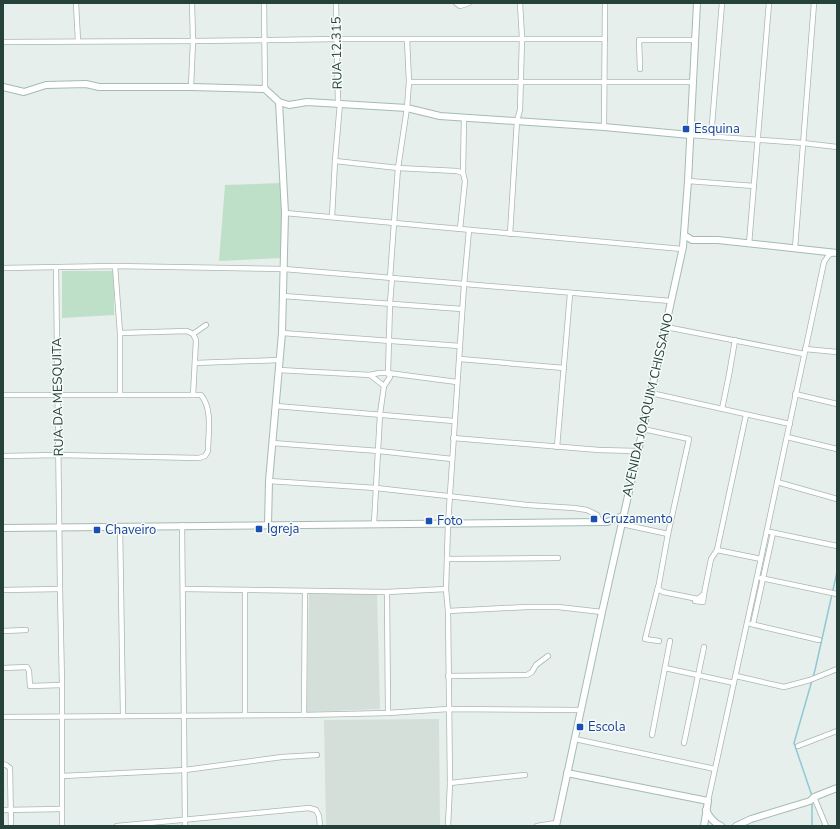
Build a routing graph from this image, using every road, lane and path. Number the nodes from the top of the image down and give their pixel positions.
1 (76, 3) edge
2 (192, 3) edge
3 (264, 3) edge
4 (336, 3) edge
5 (456, 3) edge
6 (468, 3) edge
7 (520, 3) edge
8 (605, 3) edge
9 (696, 3) edge
10 (722, 3) edge
11 (769, 3) edge
12 (814, 3) edge
13 (338, 38) junction
14 (522, 38) junction
15 (605, 38) junction
16 (407, 39) junction
17 (265, 40) junction
18 (695, 40) junction
19 (192, 41) junction
20 (3, 42) edge
21 (78, 42) junction
22 (640, 69) dead end
23 (409, 82) junction
24 (605, 82) junction
25 (692, 82) junction
26 (521, 83) junction
27 (3, 87) edge
28 (191, 87) junction
29 (265, 89) junction
30 (279, 102) junction
31 (339, 103) junction
32 (407, 108) junction
33 (464, 117) junction
34 (517, 121) junction
35 (604, 128) junction
36 (690, 135) junction
37 (711, 137) junction
38 (757, 140) junction
39 (803, 143) junction
40 (837, 147) edge
41 (335, 161) junction
42 (398, 168) junction
43 (463, 173) junction
44 (688, 181) junction
45 (754, 186) junction
46 (285, 213) junction
47 (332, 217) junction
48 (394, 222) junction
49 (460, 229) junction
50 (469, 230) junction
51 (510, 234) junction
52 (684, 235) junction
53 (724, 242) junction
54 (749, 244) junction
55 (682, 248) junction
56 (795, 248) junction
57 (817, 251) junction
58 (835, 253) edge
59 (824, 262) junction
60 (115, 266) junction
61 (56, 267) junction
62 (3, 268) edge
63 (284, 269) junction
64 (391, 278) junction
65 (464, 285) junction
66 (570, 294) junction
67 (283, 296) junction
68 (671, 301) junction
69 (390, 303) junction
70 (462, 309) junction
71 (206, 325) dead end
72 (666, 327) junction
73 (120, 333) junction
74 (282, 333) junction
75 (193, 334) junction
76 (389, 340) junction
77 (735, 340) junction
78 (460, 346) junction
79 (804, 352) junction
80 (837, 352) edge
81 (460, 359) junction
82 (280, 360) junction
83 (195, 363) junction
84 (564, 368) junction
85 (279, 370) junction
86 (388, 373) junction
87 (370, 375) junction
88 (457, 382) junction
89 (384, 386) junction
90 (651, 393) junction
91 (120, 394) junction
92 (194, 394) junction
93 (795, 394) junction
94 (3, 395) edge
95 (58, 395) junction
96 (837, 404) edge
97 (276, 406) junction
98 (722, 409) junction
99 (380, 414) junction
100 (746, 415) junction
101 (454, 421) junction
102 (790, 424) junction
103 (643, 429) junction
104 (787, 437) junction
105 (453, 438) junction
106 (272, 443) junction
107 (557, 447) junction
108 (837, 449) edge
109 (379, 451) junction
110 (637, 451) junction
111 (58, 455) junction
112 (3, 456) edge
113 (452, 459) junction
114 (269, 481) junction
115 (777, 482) junction
116 (376, 488) junction
117 (450, 495) junction
118 (837, 499) edge
119 (624, 516) junction
120 (601, 522) junction
121 (374, 524) junction
122 (448, 524) junction
123 (622, 524) junction
124 (268, 525) junction
125 (120, 526) junction
126 (182, 526) junction
127 (59, 527) junction
128 (3, 528) edge
129 (620, 531) junction
130 (766, 531) junction
131 (773, 533) junction
132 (668, 534) junction
133 (837, 546) edge
134 (717, 550) junction
135 (558, 558) dead end
136 (447, 559) junction
137 (761, 559) junction
138 (757, 577) junction
139 (764, 578) junction
140 (659, 583) junction
141 (60, 589) junction
142 (183, 589) junction
143 (446, 589) junction
144 (3, 590) edge
145 (245, 590) junction
146 (305, 591) junction
147 (387, 592) junction
148 (656, 593) junction
149 (704, 594) junction
150 (836, 594) edge
151 (448, 611) junction
152 (602, 612) junction
153 (747, 623) junction
154 (753, 624) junction
155 (26, 630) dead end
156 (3, 631) edge
157 (819, 640) dead end
158 (659, 641) dead end
159 (670, 641) dead end
160 (704, 647) dead end
161 (548, 656) dead end
162 (3, 668) edge
163 (666, 668) junction
164 (837, 669) edge
165 (448, 676) junction
166 (698, 676) junction
167 (736, 676) junction
168 (734, 683) junction
169 (62, 685) junction
170 (448, 709) junction
171 (580, 710) junction
172 (388, 713) junction
173 (123, 715) junction
174 (183, 715) junction
175 (245, 715) junction
176 (304, 715) junction
177 (61, 716) junction
178 (3, 717) edge
179 (837, 731) edge
180 (652, 735) dead end
181 (575, 739) junction
182 (684, 743) dead end
183 (798, 746) dead end
184 (317, 755) dead end
185 (3, 764) edge
186 (715, 769) junction
187 (185, 770) junction
188 (567, 772) junction
189 (525, 775) dead end
190 (62, 776) junction
191 (450, 783) junction
192 (837, 788) edge
193 (812, 799) junction
194 (708, 801) junction
195 (62, 809) junction
196 (3, 810) edge
197 (11, 810) junction
198 (706, 810) junction
199 (185, 820) junction
200 (556, 824) edge
201 (11, 826) edge
202 (62, 826) edge
203 (117, 826) edge
204 (185, 826) edge
205 (320, 826) edge
206 (448, 826) edge
207 (537, 826) edge
208 (704, 826) edge
209 (721, 826) edge
210 (736, 826) edge
211 (826, 826) edge

1 - 21 street
2 - 19 street
3 - 17 street
4 - 13 street, RUA 12.315
5 - 6 street
7 - 14 street
8 - 15 street
9 - 18 street, AVENIDA JOAQUIM CHISSANO
10 - 37 street
11 - 38 street
12 - 39 street
13 - 16 street
13 - 17 street
13 - 31 street, RUA 12.315
14 - 15 street
14 - 16 street
14 - 26 street
15 - 24 street
16 - 23 street
17 - 19 street
17 - 29 street
18 - 22 street
18 - 25 street, AVENIDA JOAQUIM CHISSANO
19 - 21 street
19 - 28 street
20 - 21 street
23 - 26 street
23 - 32 street
24 - 25 street
24 - 26 street
24 - 35 street
25 - 36 street, AVENIDA JOAQUIM CHISSANO
26 - 34 street
27 - 28 street
28 - 29 street
29 - 30 street
30 - 31 street
30 - 46 street
31 - 32 street
31 - 41 street, RUA 12.315
32 - 33 street
32 - 42 street
33 - 34 street
33 - 43 street
34 - 35 street
34 - 51 street
35 - 36 street
36 - 37 street
36 - 44 street, AVENIDA JOAQUIM CHISSANO
37 - 38 street
38 - 39 street
38 - 45 street
39 - 40 street
39 - 56 street
41 - 42 street
41 - 47 street, RUA 12.315
42 - 43 street
42 - 48 street
43 - 49 street
44 - 45 street
44 - 52 street, AVENIDA JOAQUIM CHISSANO
45 - 54 street
46 - 47 street
46 - 63 street
47 - 48 street
48 - 49 street
48 - 64 street
49 - 50 street
50 - 51 street
50 - 65 street
51 - 55 street
52 - 53 street
52 - 55 street, AVENIDA JOAQUIM CHISSANO
53 - 54 street
53 - 55 street
54 - 56 street
55 - 68 street, AVENIDA JOAQUIM CHISSANO
56 - 57 street
57 - 58 street
57 - 59 street
58 - 59 street
59 - 79 street
60 - 61 street
60 - 63 street
60 - 73 street
61 - 62 street
61 - 95 street, RUA DA MESQUITA
63 - 64 street
63 - 67 street
64 - 65 street
64 - 69 street
65 - 66 street
65 - 70 street
66 - 68 street
66 - 84 street
67 - 69 street
67 - 74 street
68 - 72 street, AVENIDA JOAQUIM CHISSANO
69 - 70 street
69 - 76 street
70 - 78 street
71 - 75 street
72 - 77 street
72 - 90 street, AVENIDA JOAQUIM CHISSANO
73 - 75 street
73 - 91 street
74 - 76 street
74 - 82 street
75 - 83 street
76 - 78 street
76 - 86 street
77 - 79 street
77 - 98 street
78 - 81 street
79 - 80 street
79 - 93 street
81 - 84 street
81 - 88 street
82 - 83 street
82 - 85 street
83 - 92 street
84 - 107 street
85 - 87 street
85 - 97 street
86 - 87 street
86 - 88 street
86 - 89 street
87 - 89 street
88 - 101 street
89 - 99 street
90 - 98 street
90 - 103 street, AVENIDA JOAQUIM CHISSANO
91 - 92 street
91 - 95 street
92 - 111 street
93 - 96 street
93 - 102 street
94 - 95 street
95 - 111 street, RUA DA MESQUITA
97 - 99 street
97 - 106 street
98 - 100 street
99 - 101 street
99 - 109 street
100 - 102 street
100 - 134 street
101 - 105 street
102 - 104 street
103 - 110 street, AVENIDA JOAQUIM CHISSANO
103 - 132 street
104 - 108 street
104 - 115 street
105 - 107 street
105 - 113 street
106 - 109 street
106 - 114 street
107 - 110 street
109 - 113 street
109 - 116 street
110 - 119 street, AVENIDA JOAQUIM CHISSANO
111 - 112 street
111 - 127 street, RUA DA MESQUITA
113 - 117 street
114 - 116 street
114 - 124 street
115 - 118 street
115 - 130 street
116 - 117 street
116 - 121 street
117 - 120 street
117 - 122 street
119 - 120 street
119 - 123 street, AVENIDA JOAQUIM CHISSANO
120 - 122 street
120 - 129 street
121 - 122 street
121 - 124 street
122 - 136 street
123 - 129 street, AVENIDA JOAQUIM CHISSANO
123 - 132 street
124 - 126 street
125 - 126 street
125 - 127 street
125 - 173 street
126 - 142 street
127 - 128 street
127 - 141 street, RUA DA MESQUITA
129 - 152 street, AVENIDA JOAQUIM CHISSANO
130 - 131 street
130 - 137 street
131 - 133 street
131 - 139 street
132 - 140 street
134 - 137 street
134 - 149 street
135 - 136 street
136 - 143 street
137 - 138 street
138 - 139 street
138 - 153 street
139 - 150 street
139 - 154 street
140 - 148 street
140 - 149 street
141 - 144 street
141 - 169 street, RUA DA MESQUITA
142 - 145 street
142 - 174 street
143 - 147 street
143 - 151 street
145 - 146 street
145 - 175 street
146 - 147 street
146 - 176 street
147 - 172 street
148 - 149 street
148 - 158 street
151 - 152 street
151 - 165 street
152 - 171 street, AVENIDA JOAQUIM CHISSANO
153 - 154 street
153 - 167 street
154 - 157 street
155 - 156 street
159 - 163 street
160 - 166 street
161 - 165 street
162 - 169 street
163 - 166 street
163 - 180 street
164 - 167 street
165 - 170 street
166 - 168 street
166 - 182 street
167 - 168 street
168 - 186 street
169 - 177 street, RUA DA MESQUITA
170 - 171 street
170 - 172 street
170 - 191 street
171 - 181 street, AVENIDA JOAQUIM CHISSANO
172 - 176 street
173 - 174 street
173 - 177 street
174 - 175 street
174 - 187 street
175 - 176 street
177 - 178 street
177 - 190 street, RUA DA MESQUITA
179 - 183 street
181 - 186 street
181 - 188 street, AVENIDA JOAQUIM CHISSANO
184 - 187 street
185 - 197 street
186 - 194 street
187 - 190 street
187 - 199 street
188 - 194 street
188 - 200 street, AVENIDA JOAQUIM CHISSANO
189 - 191 street
190 - 195 street, RUA DA MESQUITA
191 - 206 street
192 - 193 street
193 - 210 street
193 - 211 street
194 - 198 street
195 - 197 street
195 - 202 street, RUA DA MESQUITA
196 - 197 street
197 - 201 street
198 - 208 street
198 - 209 street
199 - 203 street
199 - 204 street
199 - 205 street
200 - 207 street

